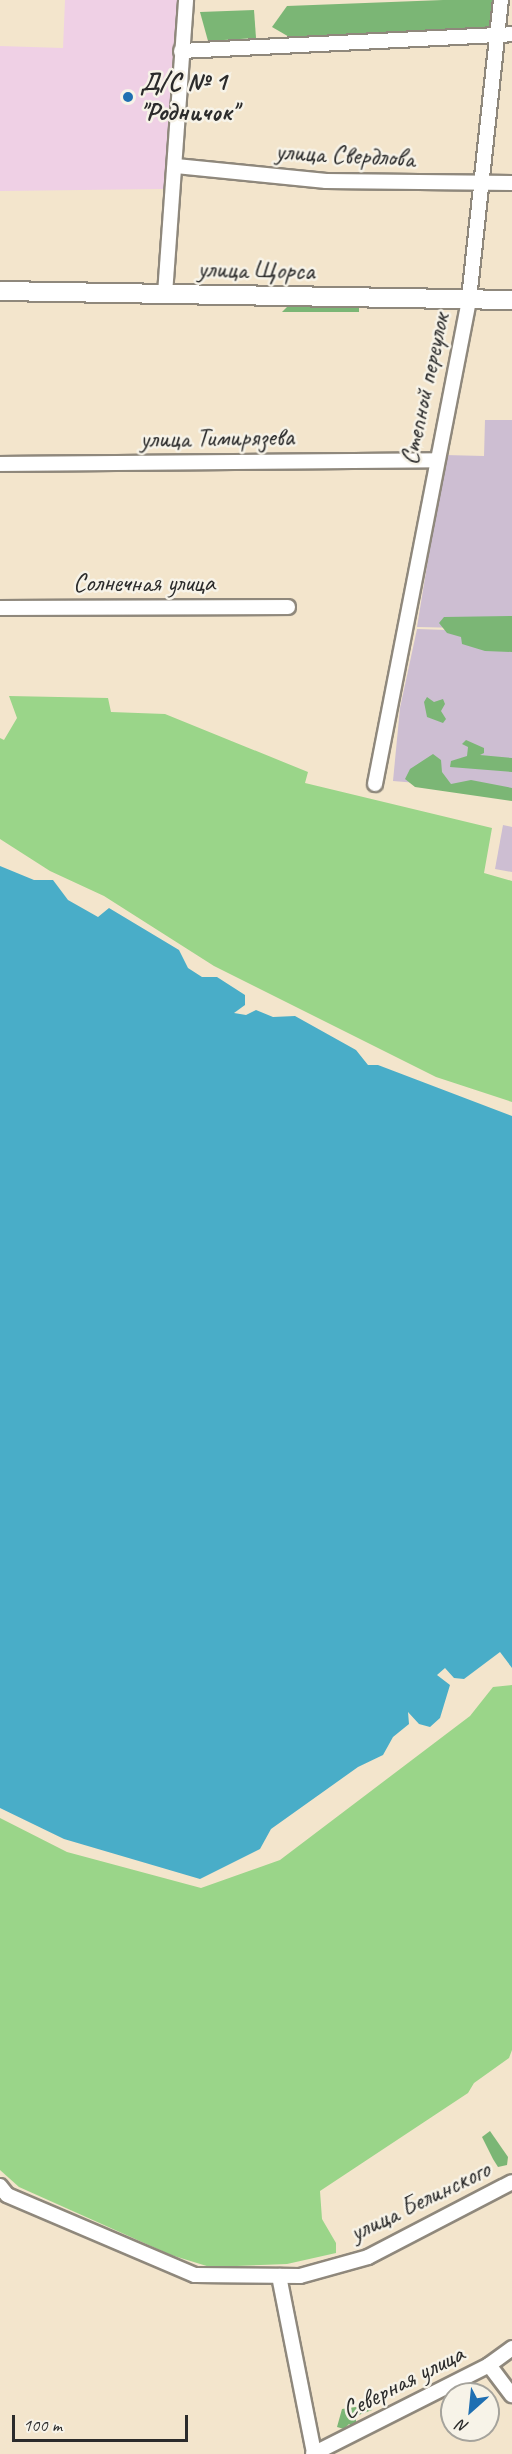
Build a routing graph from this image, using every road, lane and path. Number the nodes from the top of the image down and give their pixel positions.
1 (186, 0) edge
2 (501, 0) edge
3 (512, 34) edge
4 (496, 35) junction
5 (181, 51) junction
6 (176, 166) junction
7 (512, 183) edge
8 (482, 184) junction
9 (0, 291) edge
10 (165, 294) junction
11 (469, 299) junction
12 (512, 300) edge
13 (435, 460) junction
14 (0, 464) edge
15 (288, 607) dead end
16 (0, 608) edge
17 (375, 784) dead end
18 (512, 2182) edge
19 (0, 2187) edge
20 (279, 2276) junction
21 (512, 2348) edge
22 (489, 2366) junction
23 (512, 2396) edge
24 (313, 2454) edge

1 - 5 street
2 - 4 street, Степной переулок
3 - 4 street
4 - 5 street
4 - 8 street, Степной переулок
5 - 6 street
6 - 8 street, улица Свердлова
6 - 10 street
7 - 8 street, улица Свердлова
8 - 11 street, Степной переулок
9 - 10 street, улица Щорса
10 - 11 street, улица Щорса
11 - 12 street, улица Щорса
11 - 13 street, Степной переулок
13 - 14 street, улица Тимирязева
13 - 17 street, Степной переулок
15 - 16 street, Солнечная улица
18 - 20 street, улица Белинского
19 - 20 street, улица Белинского
20 - 24 street
21 - 22 street, Северная улица
22 - 23 street
22 - 24 street, Северная улица

